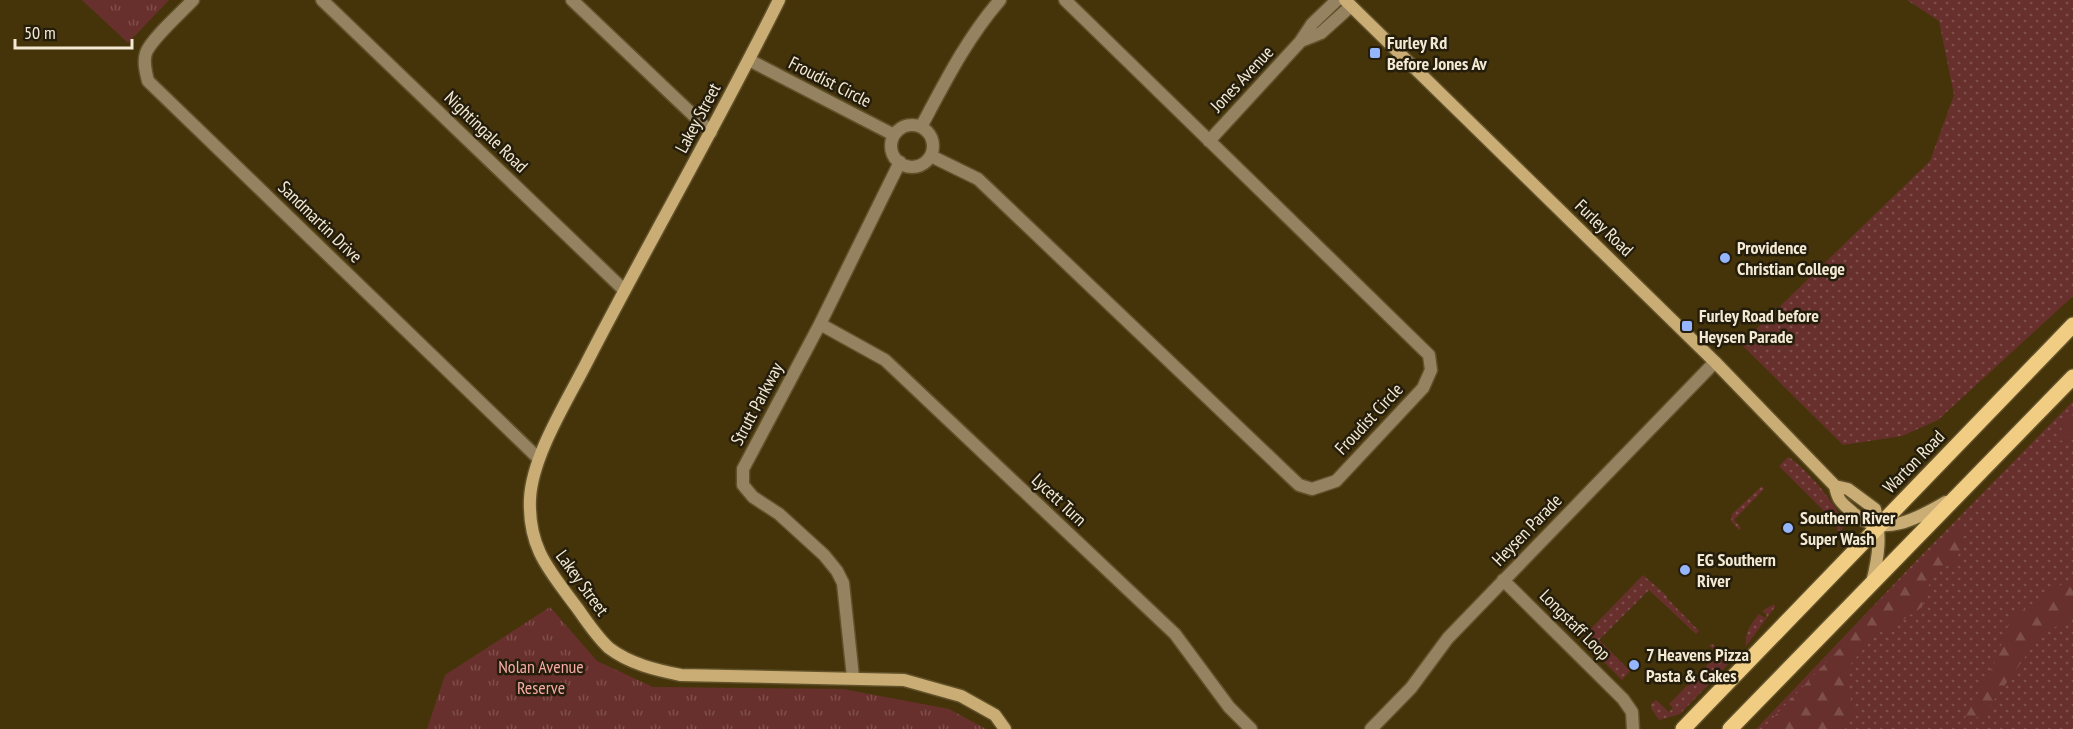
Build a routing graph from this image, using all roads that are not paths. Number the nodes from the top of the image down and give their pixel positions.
1 (193, 0) edge
2 (322, 0) edge
3 (573, 0) edge
4 (779, 0) edge
5 (1000, 0) edge
6 (1065, 0) edge
7 (1337, 0) edge
8 (1348, 3) edge
9 (1300, 42) junction
10 (749, 60) junction
11 (921, 127) junction
12 (711, 132) junction
13 (894, 135) junction
14 (1209, 141) junction
15 (931, 156) junction
16 (900, 162) junction
17 (624, 290) junction
18 (820, 324) junction
19 (2073, 325) edge
20 (1715, 362) junction
21 (2073, 377) edge
22 (538, 458) junction
23 (1835, 486) junction
24 (1954, 498) junction
25 (1880, 526) junction
26 (1503, 580) junction
27 (1872, 582) junction
28 (853, 677) junction
29 (1005, 729) edge
30 (1251, 729) edge
31 (1371, 729) edge
32 (1633, 729) edge
33 (1683, 729) edge
34 (1730, 729) edge

1 - 22 street, Sandmartin Drive
2 - 17 street, Nightingale Road
3 - 12 street
4 - 10 street, Lakey Street
5 - 11 street
6 - 14 street, Froudist Circle
7 - 9 street, Jones Avenue
8 - 9 street, Jones Avenue
8 - 20 street, Furley Road
9 - 14 street, Jones Avenue
10 - 12 street, Lakey Street
10 - 13 street, Froudist Circle
11 - 13 street
11 - 15 street
12 - 17 street, Lakey Street
13 - 16 street
14 - 15 street, Froudist Circle
15 - 16 street
16 - 18 street, Strutt Parkway
17 - 22 street, Lakey Street
18 - 28 street, Strutt Parkway
18 - 30 street, Lycett Turn
19 - 25 main road, Warton Road
20 - 23 street, Furley Road
20 - 26 street, Heysen Parade
21 - 24 main road
22 - 28 street, Lakey Street
23 - 25 street, Furley Road
23 - 25 street, Furley Road
24 - 25 street
24 - 27 main road
25 - 27 street
25 - 33 main road, Warton Road
26 - 31 street, Heysen Parade
26 - 32 street, Longstaff Loop
27 - 34 main road
28 - 29 street, Lakey Street

